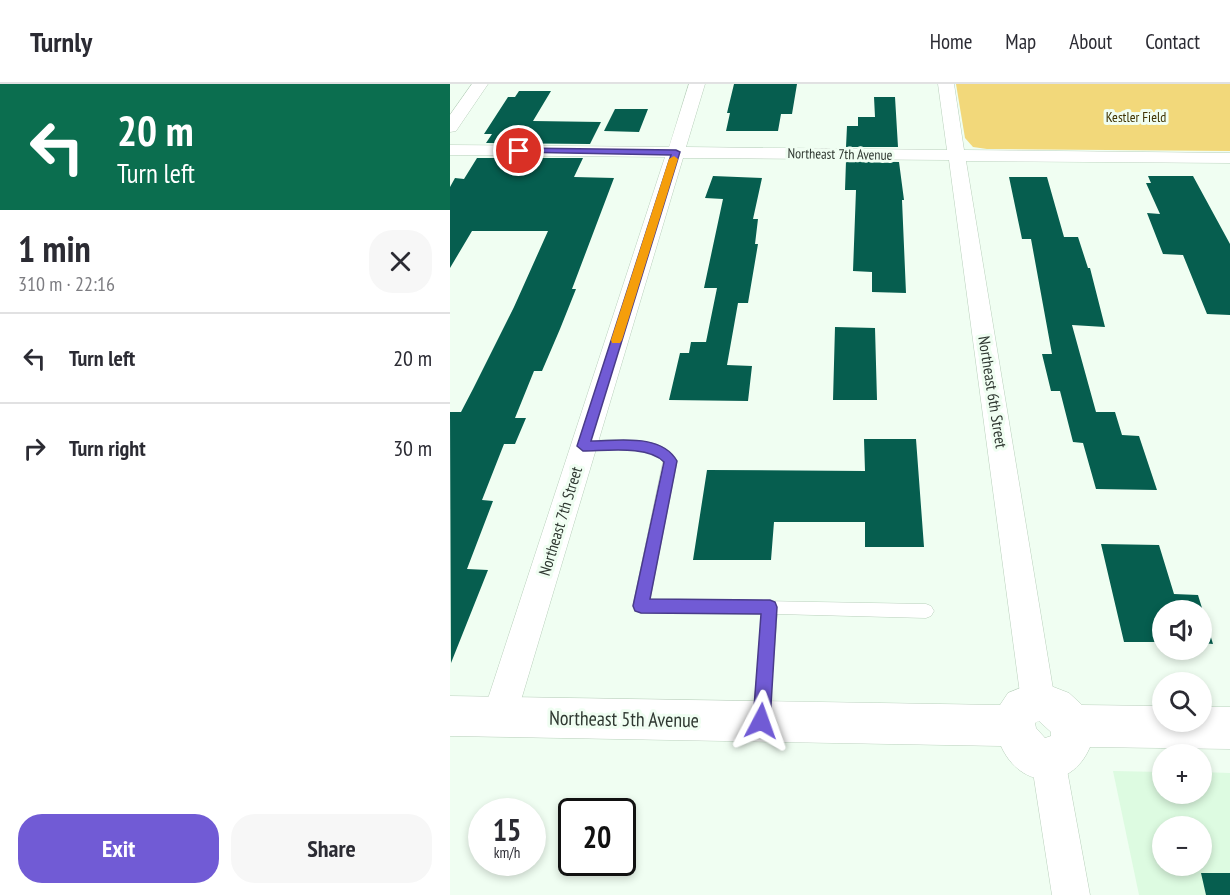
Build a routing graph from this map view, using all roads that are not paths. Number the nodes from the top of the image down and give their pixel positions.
1 (480, 84) edge
2 (697, 84) edge
3 (946, 84) edge
4 (450, 127) edge
5 (450, 150) edge
6 (676, 152) junction
7 (957, 155) junction
8 (1230, 158) edge
9 (583, 446) junction
10 (770, 607) junction
11 (926, 610) dead end
12 (1026, 714) junction
13 (450, 716) edge
14 (499, 717) junction
15 (761, 721) junction
16 (1230, 728) edge
17 (1059, 743) junction
18 (1071, 895) edge

1 - 4 street
2 - 6 street, Northeast 7th Street
3 - 7 street, Northeast 6th Street
5 - 6 street, Northeast 7th Avenue
6 - 7 street, Northeast 7th Avenue
6 - 9 street, Northeast 7th Street
7 - 8 street, Northeast 7th Avenue
7 - 12 street, Northeast 6th Street
9 - 10 lane
9 - 14 street, Northeast 7th Street
10 - 11 lane
10 - 15 lane
12 - 15 street, Northeast 5th Avenue
12 - 17 street
13 - 14 street, Northeast 5th Avenue
14 - 15 street, Northeast 5th Avenue
16 - 17 street
17 - 18 street

